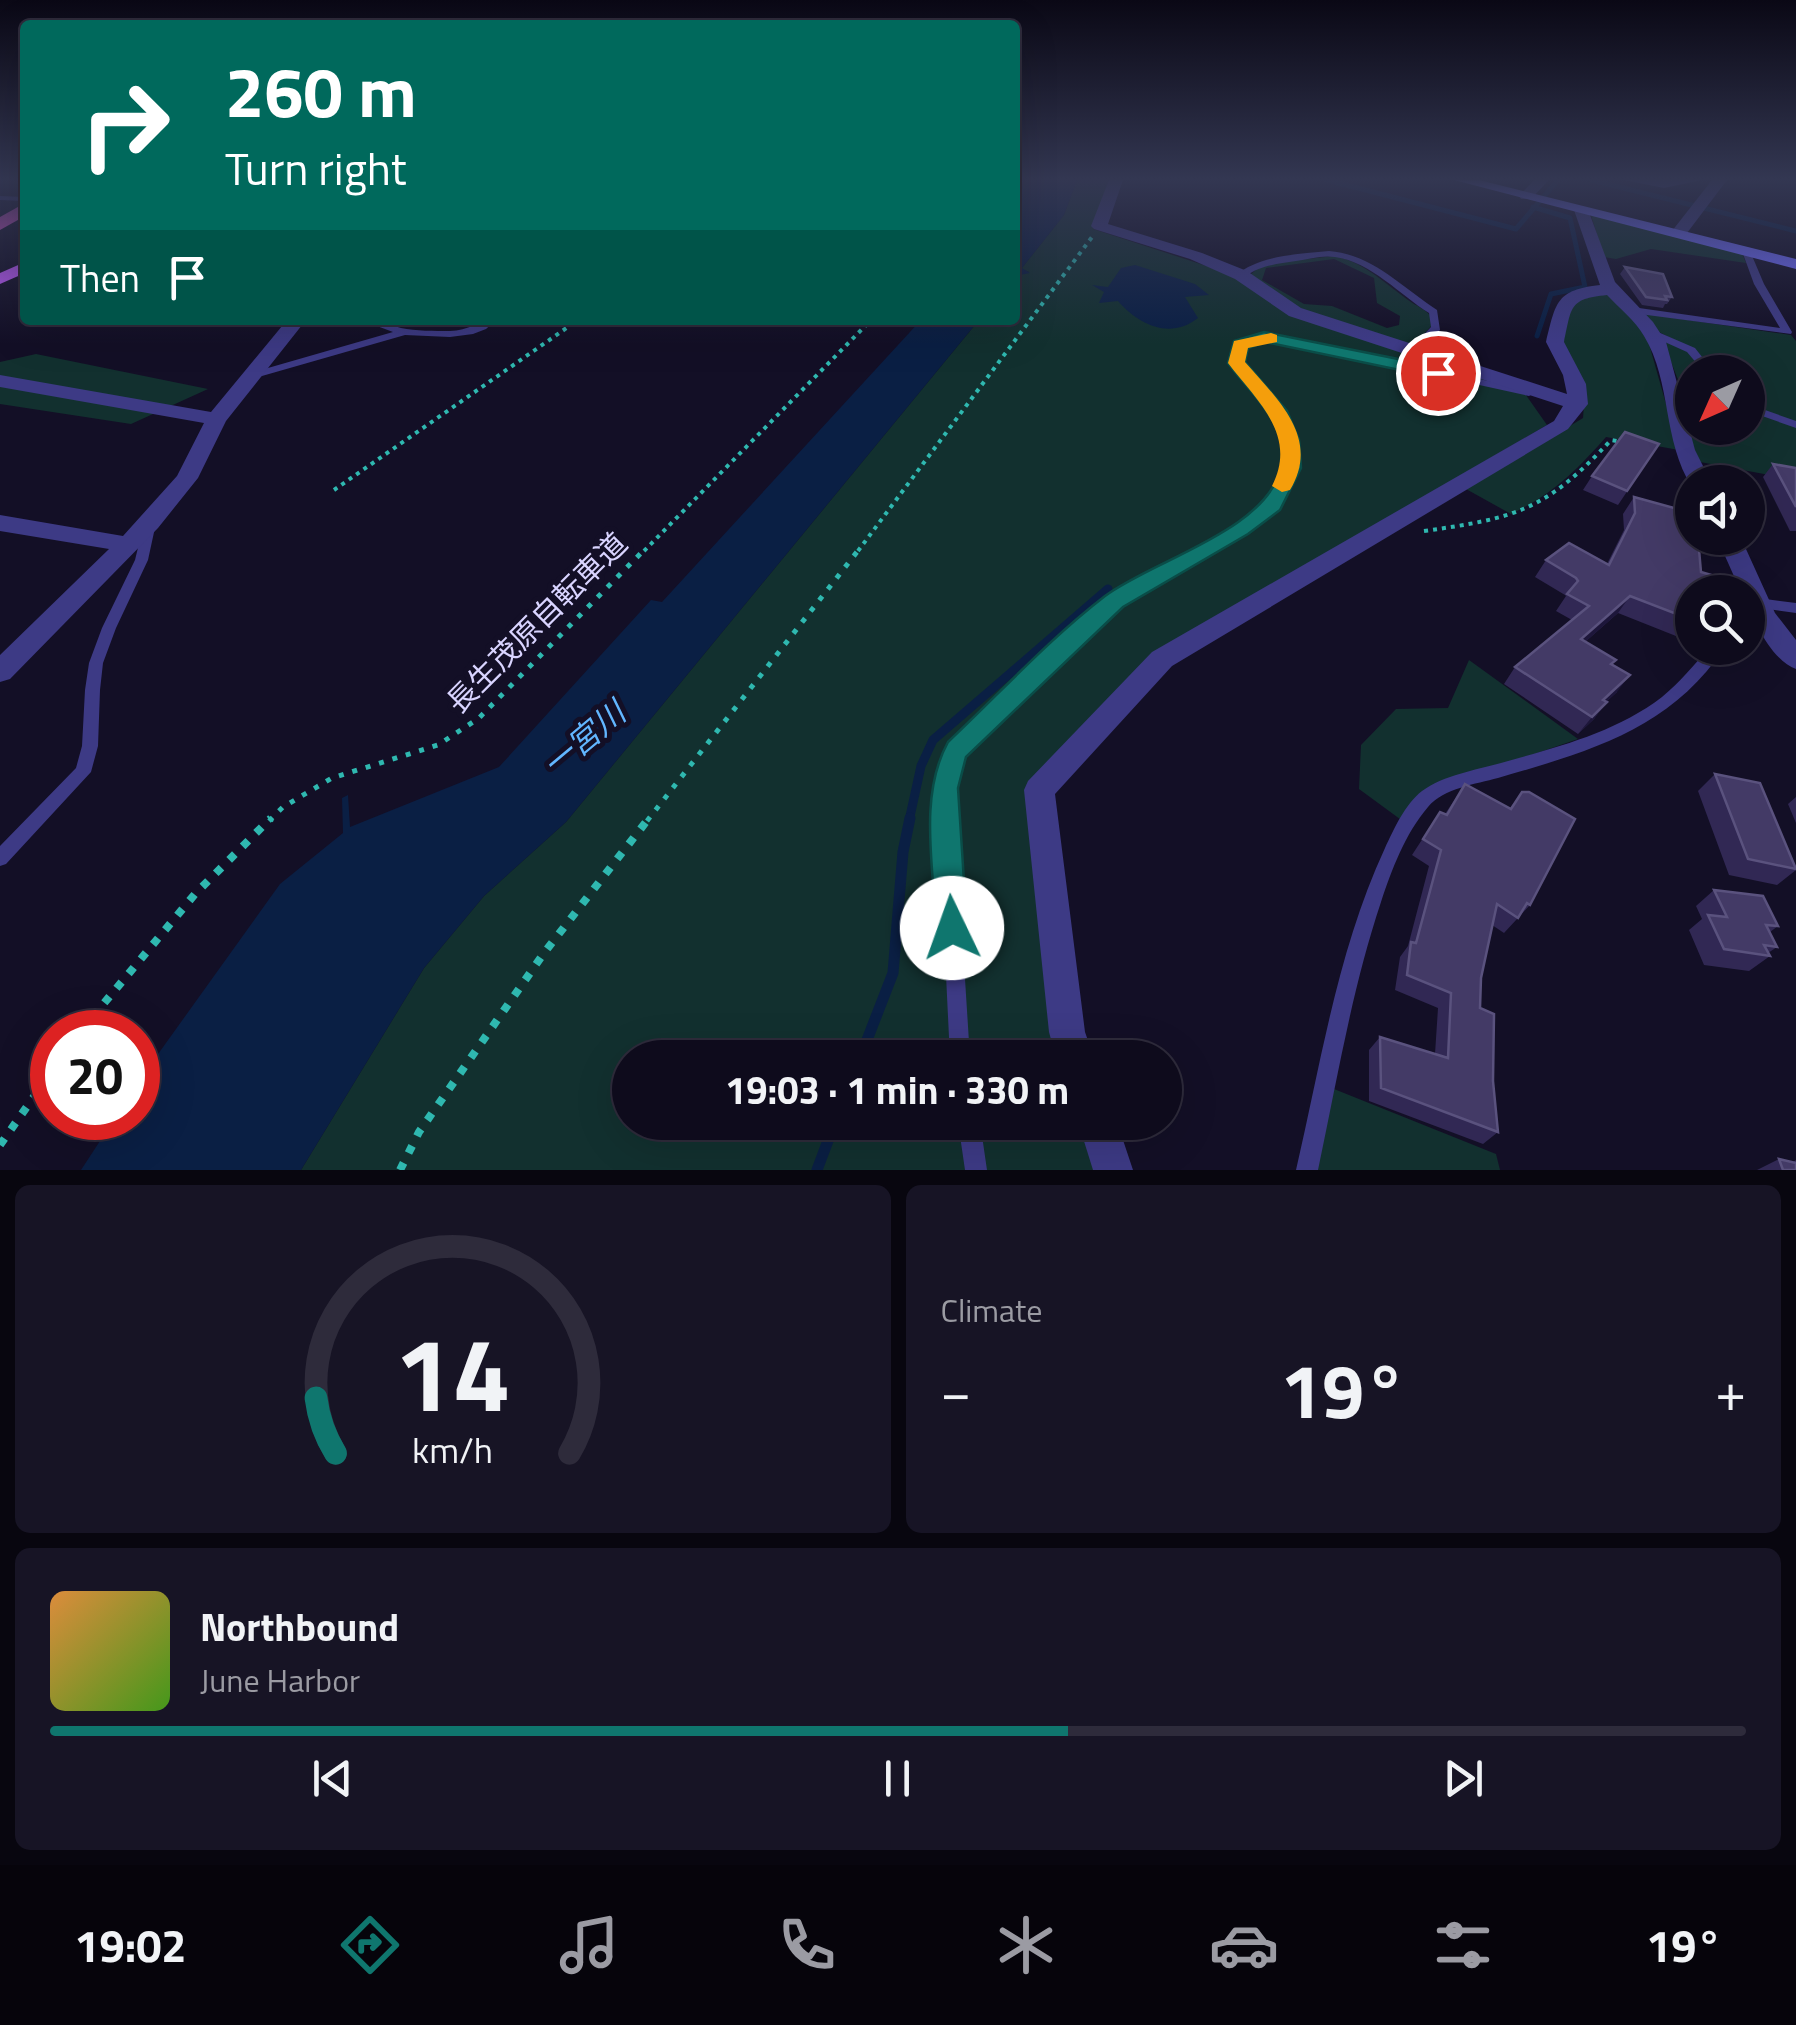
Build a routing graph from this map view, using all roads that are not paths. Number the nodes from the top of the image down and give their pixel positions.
1 (1124, 235) edge
2 (1590, 235) edge
3 (1680, 235) edge
4 (1746, 251) junction
5 (1796, 264) edge
6 (1241, 274) junction
7 (1611, 289) junction
8 (1632, 310) junction
9 (287, 325) edge
10 (382, 325) edge
11 (488, 325) edge
12 (404, 332) junction
13 (1651, 332) junction
14 (1415, 350) junction
15 (1696, 355) edge
16 (251, 376) junction
17 (0, 381) edge
18 (1675, 384) edge
19 (1578, 404) junction
20 (1765, 413) edge
21 (216, 418) junction
22 (1796, 424) edge
23 (0, 523) edge
24 (150, 523) junction
25 (125, 544) junction
26 (1765, 597) edge
27 (1796, 608) edge
28 (1765, 614) edge
29 (1796, 659) edge
30 (1701, 665) edge
31 (0, 672) edge
32 (0, 858) edge
33 (959, 1040) edge
34 (1069, 1040) edge
35 (972, 1140) edge
36 (1103, 1140) edge
37 (976, 1170) edge
38 (1113, 1170) edge
39 (1307, 1170) edge

1 - 6 street
2 - 7 street
3 - 4 main road
4 - 5 main road
4 - 8 lane
6 - 14 street
6 - 14 lane
7 - 8 street
7 - 19 street
8 - 13 street
9 - 16 street
10 - 12 lane
11 - 12 lane
12 - 16 lane
13 - 15 lane
13 - 18 street
14 - 19 street
16 - 21 street
17 - 21 street
19 - 33 lane
19 - 34 street
20 - 22 lane
21 - 24 street
23 - 25 street
24 - 25 street
24 - 32 lane
25 - 31 street
26 - 27 lane
28 - 29 street
30 - 39 lane
35 - 37 lane
36 - 38 street

